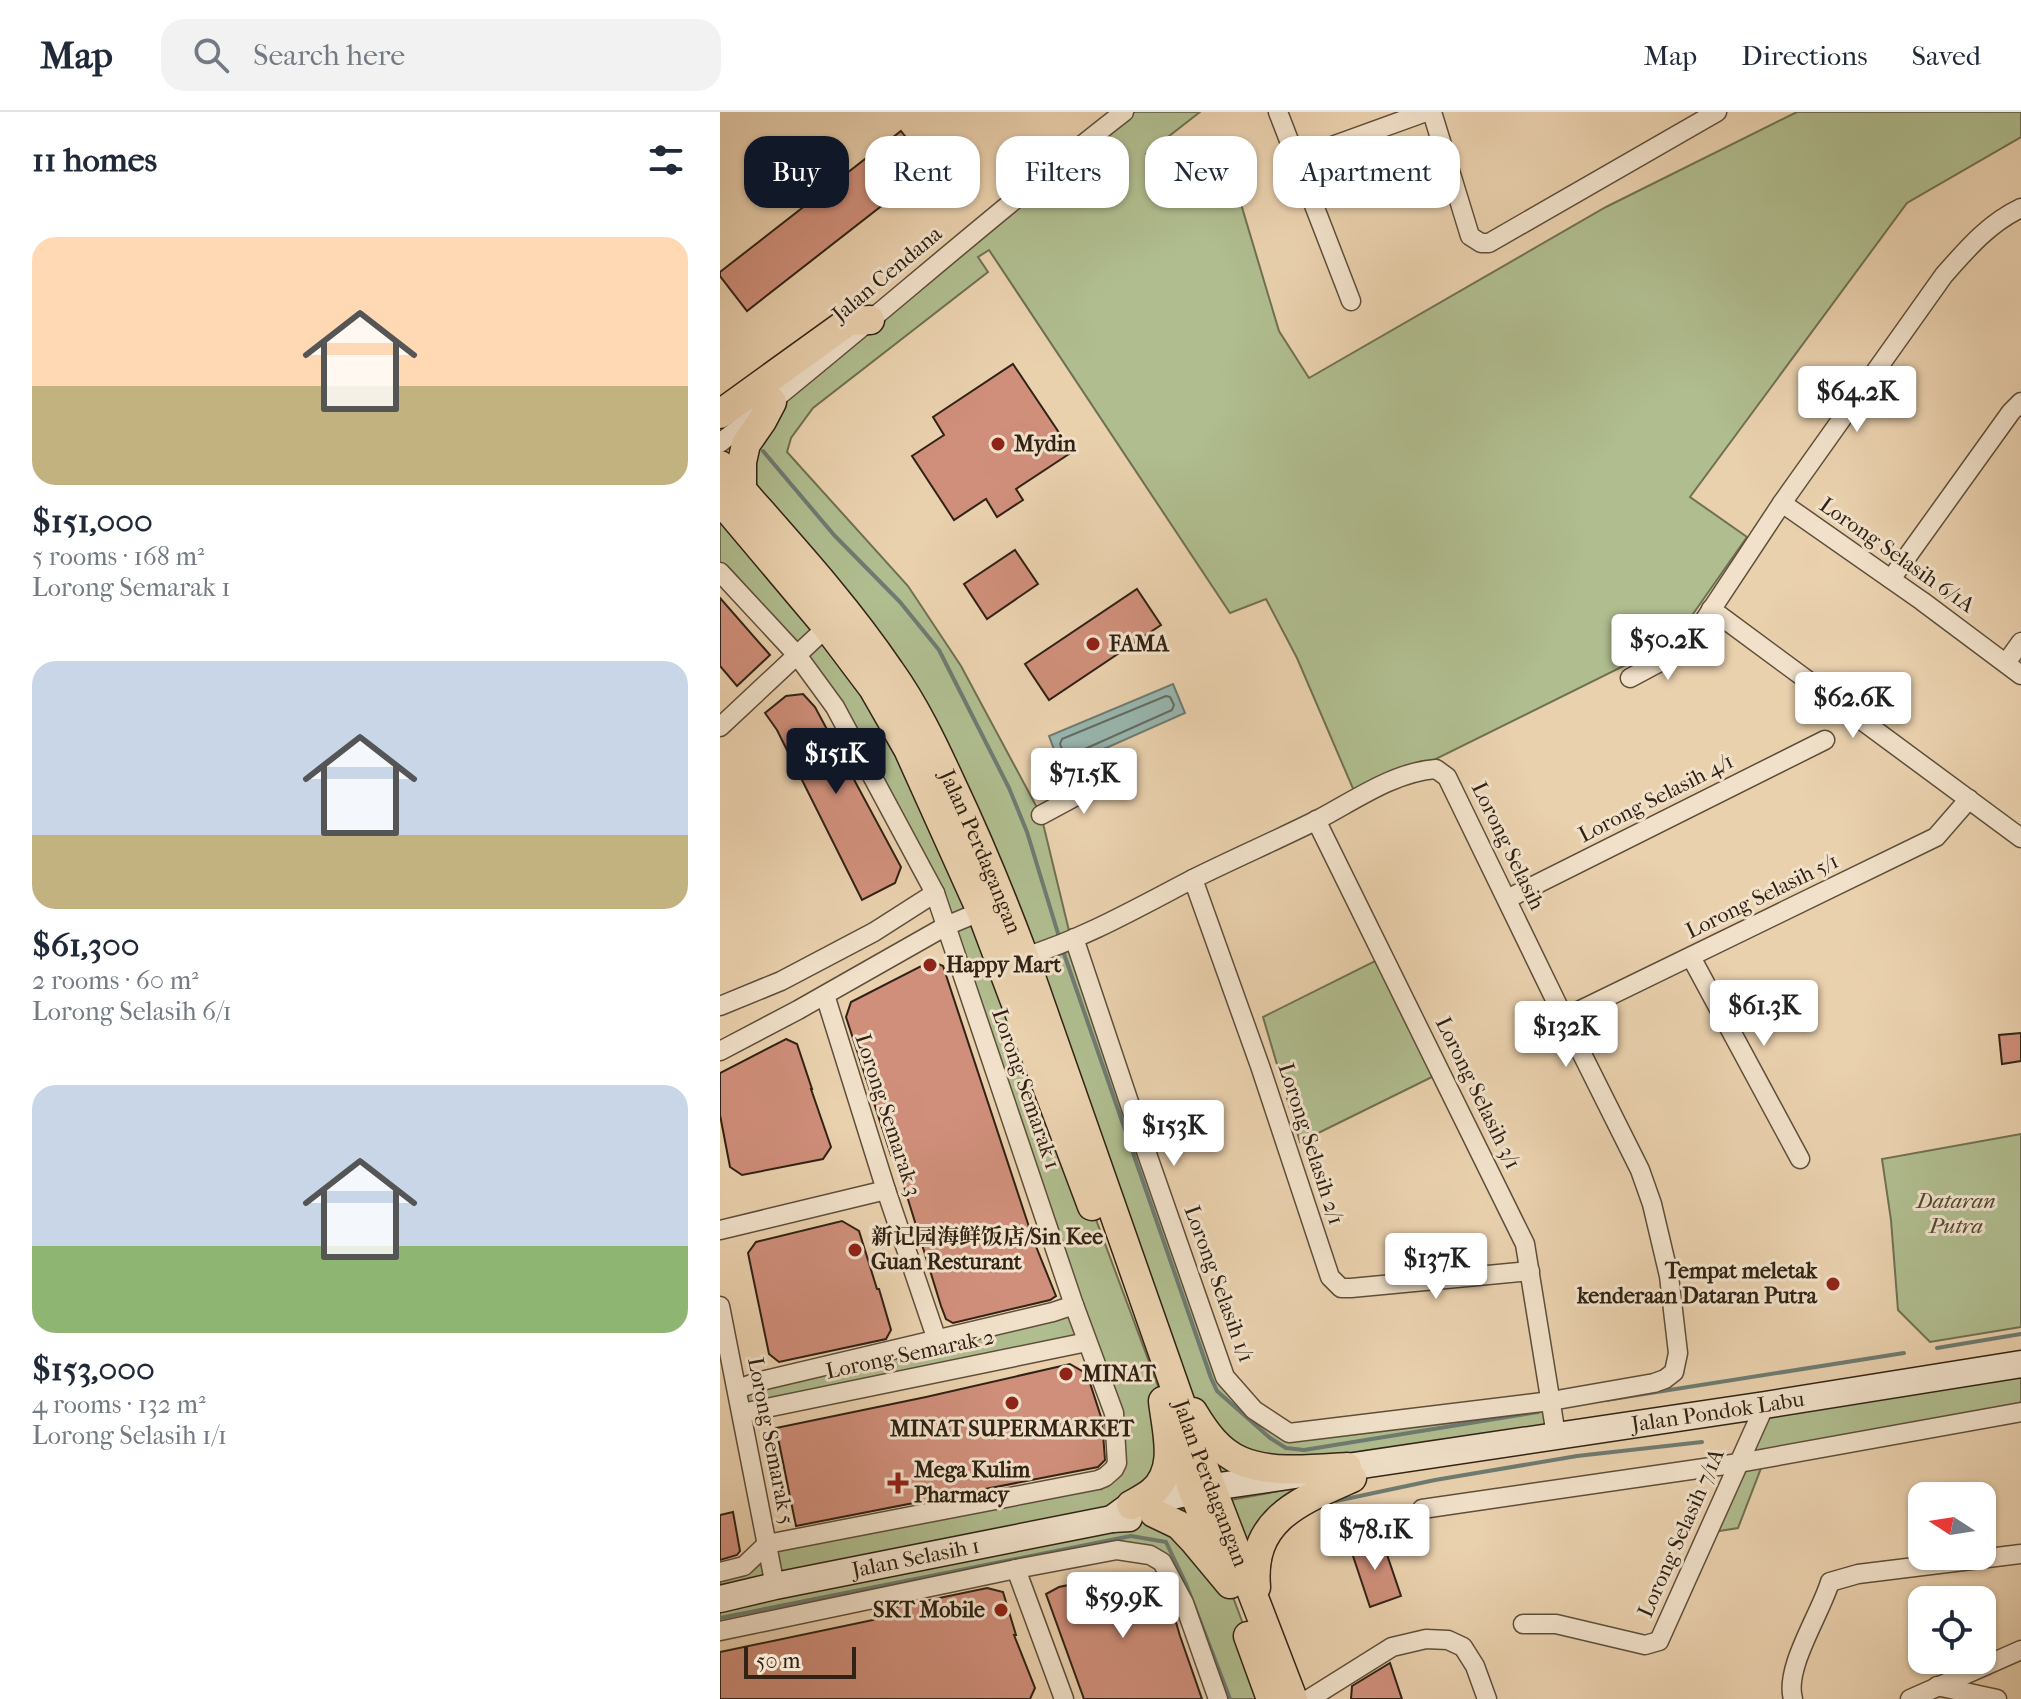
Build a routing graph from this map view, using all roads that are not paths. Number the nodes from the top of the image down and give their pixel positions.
1 (1124, 112) edge
2 (1278, 112) edge
3 (1429, 112) edge
4 (1717, 112) edge
5 (1287, 136) edge
6 (1361, 136) edge
7 (1315, 208) edge
8 (2021, 208) edge
9 (1351, 301) dead end
10 (870, 320) junction
11 (772, 402) junction
12 (2021, 402) edge
13 (720, 414) edge
14 (720, 443) edge
15 (720, 465) edge
16 (731, 495) edge
17 (1782, 503) junction
18 (720, 572) edge
19 (1891, 579) junction
20 (1711, 609) junction
21 (827, 627) junction
22 (2021, 642) edge
23 (797, 655) junction
24 (2014, 669) edge
25 (1630, 678) dead end
26 (720, 727) edge
27 (1825, 740) dead end
28 (1106, 780) dead end
29 (1969, 799) junction
30 (1041, 815) dead end
31 (1316, 820) junction
32 (2021, 838) edge
33 (1193, 879) junction
34 (935, 893) junction
35 (1507, 899) junction
36 (992, 907) junction
37 (946, 926) junction
38 (1074, 938) junction
39 (1034, 954) junction
40 (1691, 957) junction
41 (825, 995) junction
42 (720, 1006) edge
43 (1564, 1018) junction
44 (720, 1051) edge
45 (1800, 1159) dead end
46 (886, 1190) junction
47 (720, 1230) edge
48 (1530, 1271) junction
49 (1074, 1305) junction
50 (720, 1306) edge
51 (937, 1340) junction
52 (1087, 1342) junction
53 (2021, 1364) edge
54 (1674, 1372) joint
55 (737, 1389) junction
56 (1168, 1389) junction
57 (1551, 1401) junction
58 (1765, 1405) junction
59 (2021, 1412) edge
60 (742, 1413) junction
61 (1556, 1435) junction
62 (1739, 1463) junction
63 (1350, 1473) junction
64 (1206, 1496) junction
65 (1422, 1509) dead end
66 (1132, 1512) junction
67 (767, 1544) junction
68 (2021, 1554) edge
69 (1016, 1569) junction
70 (720, 1572) edge
71 (1230, 1584) junction
72 (775, 1586) junction
73 (720, 1599) edge
74 (1263, 1621) junction
75 (1523, 1624) dead end
76 (720, 1631) edge
77 (2021, 1650) edge
78 (1937, 1686) junction
79 (1335, 1691) edge
80 (1064, 1699) edge
81 (1218, 1699) edge
82 (1271, 1699) edge
83 (1293, 1699) edge
84 (1309, 1699) edge
85 (1487, 1699) edge
86 (1793, 1699) edge
87 (1910, 1699) edge
88 (1997, 1699) edge

1 - 10 street, Jalan Cendana
2 - 5 street
3 - 4 street
3 - 6 street
7 - 9 street
8 - 17 street
10 - 11 street, Jalan Cendana
10 - 13 main road
11 - 14 street, Jalan Cendana
11 - 16 main road
12 - 19 street
15 - 16 main road, Jalan Perdagangan
16 - 21 main road, Jalan Perdagangan
16 - 36 main road, Jalan Perdagangan
17 - 19 street, Lorong Selasih 6/1A
17 - 20 street
18 - 23 street, Lorong Semarak 1
19 - 24 street, Lorong Selasih 6/1A
20 - 25 street
20 - 29 street
21 - 23 street
21 - 36 main road, Jalan Perdagangan
22 - 24 street
23 - 26 street
23 - 34 street, Lorong Semarak 1
27 - 35 street, Lorong Selasih 4/1
28 - 30 street
29 - 32 street
29 - 40 street, Lorong Selasih 5/1
31 - 33 street, Lorong Selasih
31 - 35 street, Lorong Selasih
31 - 48 street, Lorong Selasih 3/1
33 - 38 street, Lorong Selasih
33 - 48 street, Lorong Selasih 2/1
34 - 37 street, Lorong Semarak 1
34 - 42 street
35 - 43 street, Lorong Selasih
36 - 37 street
36 - 39 main road, Jalan Perdagangan
36 - 56 main road, Jalan Perdagangan
37 - 41 street
37 - 49 street, Lorong Semarak 1
38 - 39 street, Lorong Selasih
38 - 57 street, Lorong Selasih 1/1
39 - 56 main road, Jalan Perdagangan
40 - 43 street, Lorong Selasih 5/1
40 - 45 street
41 - 44 street
41 - 46 street, Lorong Semarak 3
43 - 54 street, Lorong Selasih
46 - 47 street
46 - 51 street, Lorong Semarak 3
48 - 57 street, Lorong Selasih 3/1
49 - 51 street
49 - 52 street, Lorong Semarak 1
50 - 55 street, Lorong Semarak 5
51 - 55 street
52 - 60 street, Lorong Semarak 2
52 - 67 street, Lorong Semarak 1
53 - 58 main road, Jalan Pondok Labu
54 - 57 street, Lorong Selasih 1/1
55 - 60 street, Lorong Semarak 5
56 - 63 main road
56 - 64 main road, Jalan Perdagangan
56 - 66 main road
57 - 61 street, Lorong Selasih 3/1
58 - 61 main road, Jalan Pondok Labu
58 - 62 street, Lorong Selasih 7/1A
59 - 62 street
60 - 67 street, Lorong Semarak 5
61 - 63 main road, Jalan Pondok Labu
62 - 65 street
62 - 75 street, Lorong Selasih 7/1A
63 - 64 main road, Jalan Pondok Labu
63 - 74 main road
64 - 66 main road, Jalan Selasih 1
64 - 71 main road, Jalan Perdagangan
64 - 74 main road, Jalan Perdagangan
66 - 71 main road
66 - 72 main road, Jalan Selasih 1
67 - 70 street
67 - 72 street, Lorong Semarak 5
68 - 86 street
69 - 76 street
69 - 80 street
69 - 81 street
71 - 82 main road, Jalan Perdagangan
72 - 73 main road, Jalan Selasih 1
74 - 83 main road, Jalan Perdagangan
77 - 78 street
78 - 87 street
78 - 88 street
79 - 84 street
79 - 85 street

